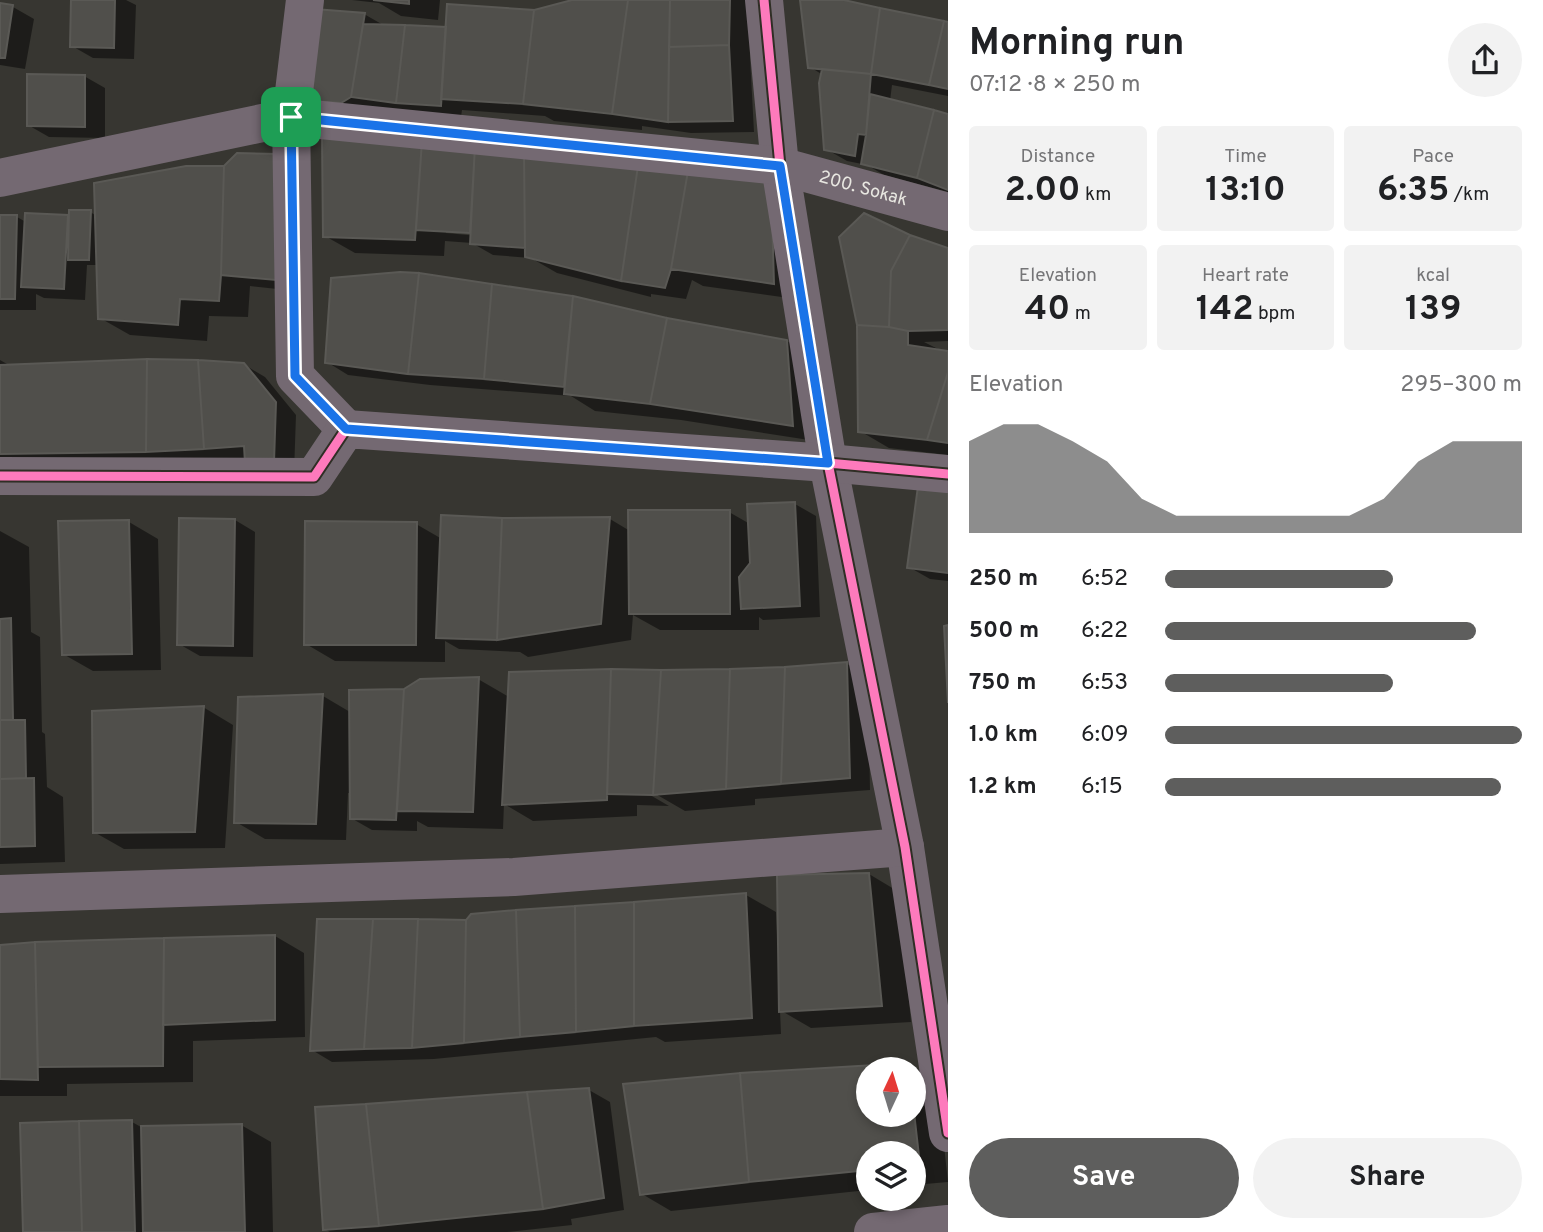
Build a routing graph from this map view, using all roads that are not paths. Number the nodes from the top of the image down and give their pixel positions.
1 (305, 0) edge
2 (764, 0) edge
3 (291, 117) junction
4 (780, 166) junction
5 (0, 178) edge
6 (948, 212) edge
7 (346, 429) junction
8 (828, 463) junction
9 (948, 474) edge
10 (0, 476) edge
11 (905, 847) junction
12 (0, 894) edge
13 (948, 1133) edge
14 (948, 1224) edge
15 (873, 1232) edge

1 - 3 street
2 - 4 street
3 - 4 street, 200. Sokak
3 - 5 street, 200. Sokak
3 - 7 street
4 - 6 street, 200. Sokak
4 - 8 street
7 - 8 street
7 - 10 street
8 - 9 street
8 - 11 street
11 - 12 street
11 - 13 street
14 - 15 street

